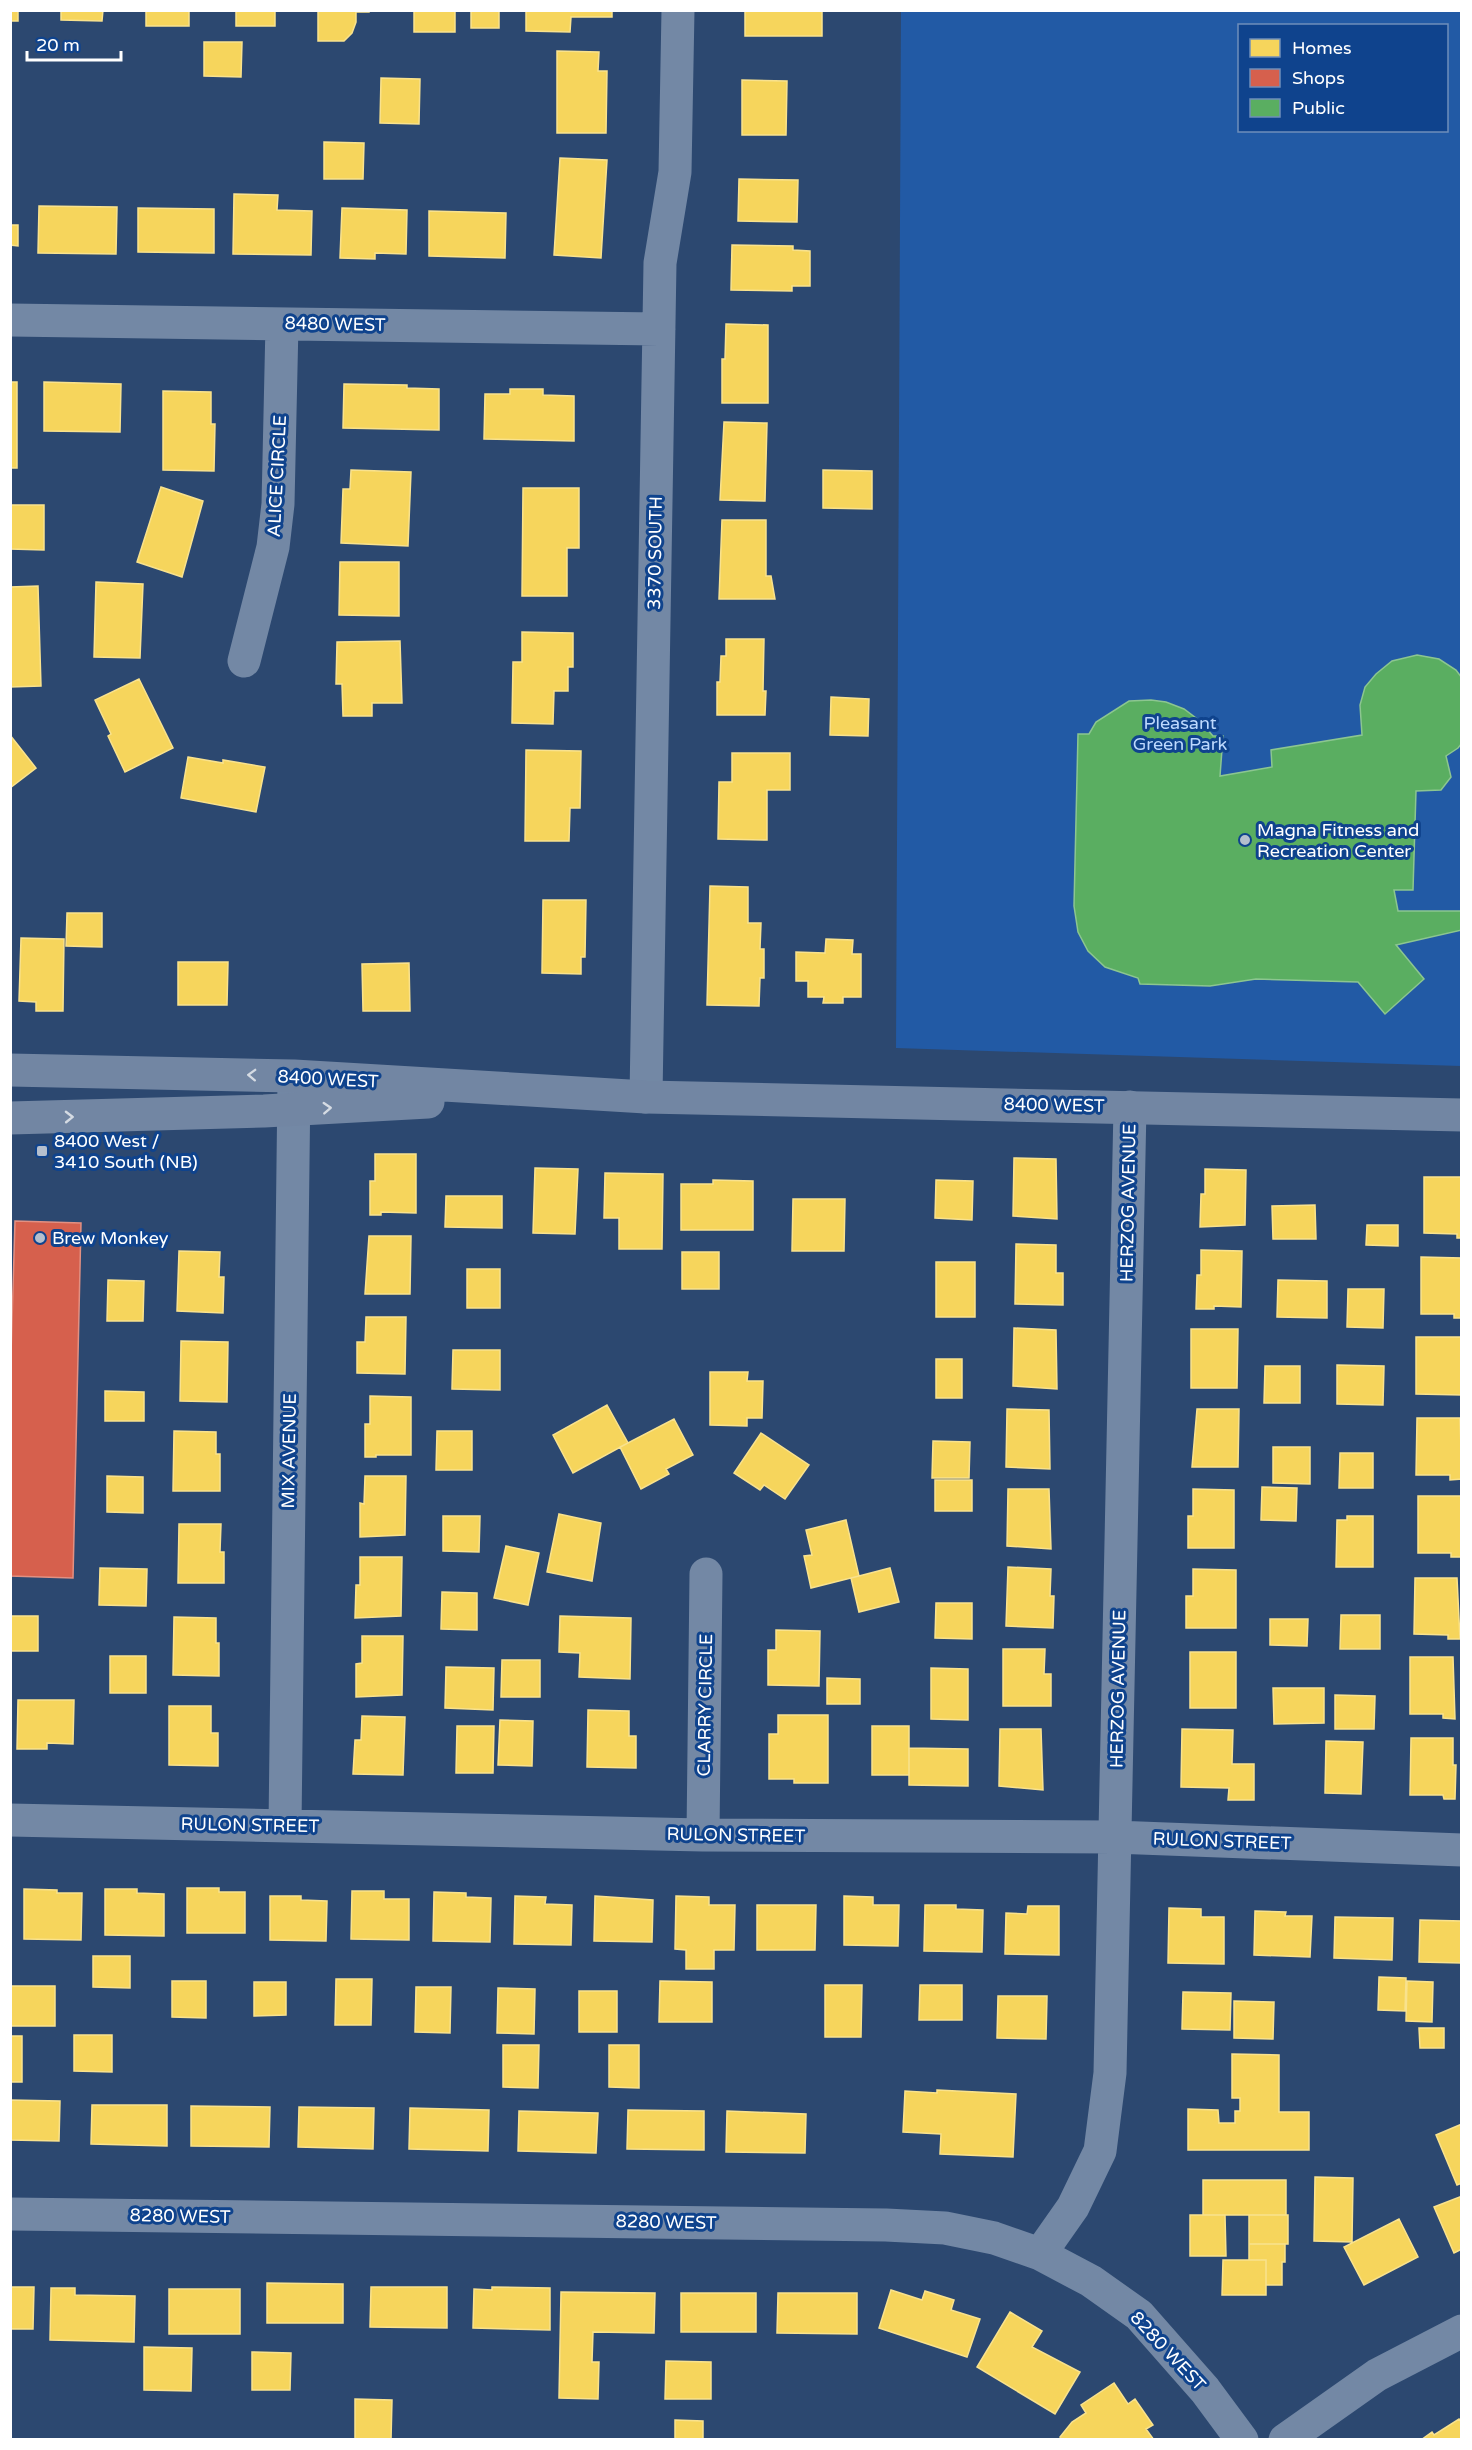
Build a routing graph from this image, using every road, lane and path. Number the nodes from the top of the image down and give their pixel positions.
1 (678, 10) edge
2 (10, 320) edge
3 (282, 324) junction
4 (659, 329) junction
5 (244, 661) dead end
6 (10, 1070) edge
7 (294, 1077) junction
8 (646, 1096) junction
9 (1130, 1107) junction
10 (293, 1110) junction
11 (1461, 1114) edge
12 (10, 1118) edge
13 (706, 1574) dead end
14 (10, 1820) edge
15 (285, 1826) junction
16 (703, 1835) junction
17 (1114, 1838) junction
18 (1461, 1850) edge
19 (10, 2214) edge
20 (1040, 2254) junction
21 (1461, 2331) edge
22 (1242, 2439) edge
23 (1285, 2439) edge

1 - 4 street, 3370 SOUTH
2 - 3 street, 8480 WEST
3 - 4 street, 8480 WEST
3 - 5 street, ALICE CIRCLE
4 - 8 street, 3370 SOUTH
7 -> 6 main road, 8400 WEST
7 - 8 main road, 8400 WEST
7 - 10 street, MIX AVENUE
8 - 9 main road, 8400 WEST
10 -> 8 main road, 8400 WEST
9 - 11 main road, 8400 WEST
9 - 17 street, HERZOG AVENUE
12 -> 10 main road, 8400 WEST
10 - 15 street, MIX AVENUE
13 - 16 street, CLARRY CIRCLE
14 - 15 street, RULON STREET
15 - 16 street, RULON STREET
16 - 17 street, RULON STREET
17 - 18 street, RULON STREET
17 - 20 street, HERZOG AVENUE
19 - 20 street, 8280 WEST
20 - 22 street, 8280 WEST
21 - 23 street

